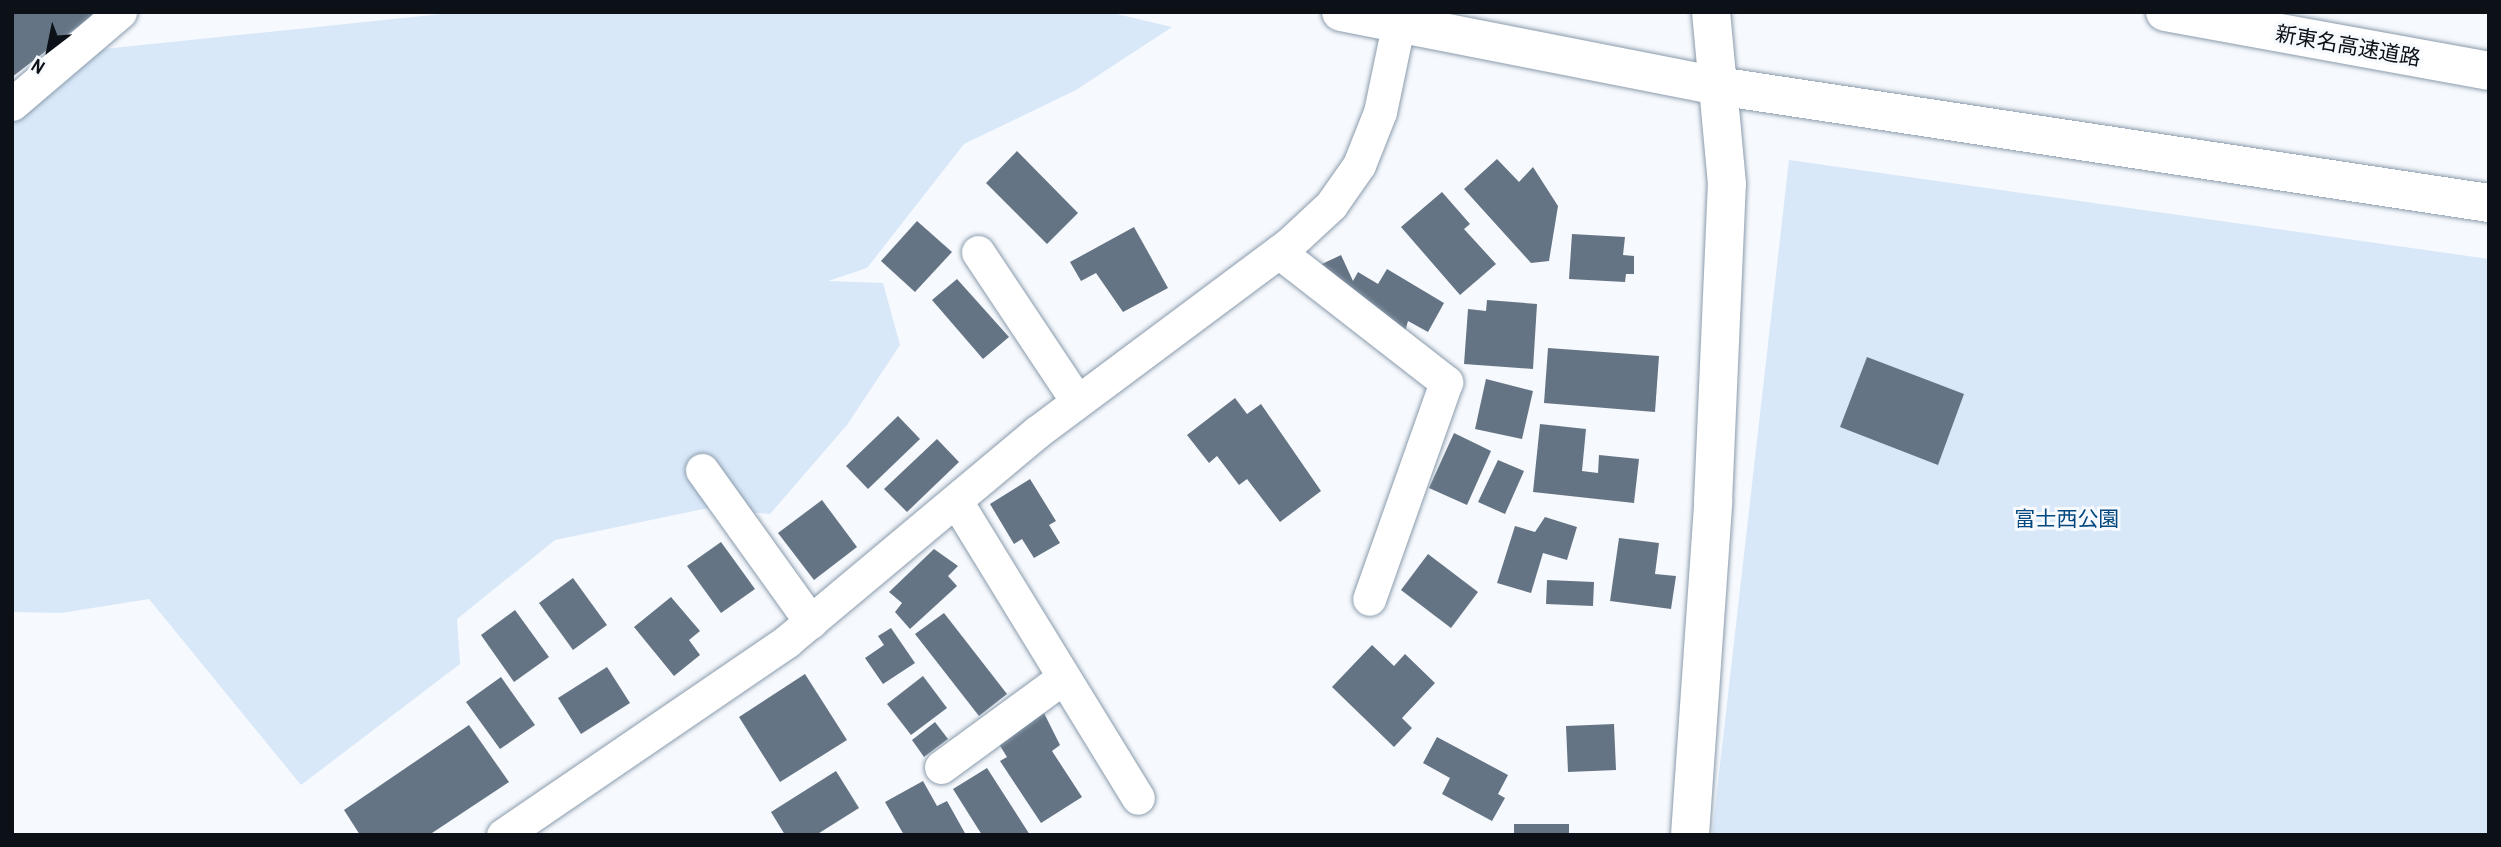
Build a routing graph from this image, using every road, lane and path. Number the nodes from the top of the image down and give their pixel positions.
1 (120, 12) edge
2 (1341, 12) edge
3 (1711, 12) edge
4 (2165, 12) edge
5 (1398, 26) junction
6 (2489, 71) edge
7 (1718, 86) junction
8 (12, 104) edge
9 (2489, 203) edge
10 (1279, 251) junction
11 (978, 252) dead end
12 (1077, 401) junction
13 (702, 470) dead end
14 (956, 501) junction
15 (1369, 599) dead end
16 (811, 622) junction
17 (1064, 677) junction
18 (941, 767) dead end
19 (1139, 798) dead end
20 (503, 835) edge
21 (1690, 835) edge

1 - 8 street
2 - 5 main road
3 - 7 main road
4 - 6 main road, 新東名高速道路
5 - 7 main road
5 - 10 street
7 - 9 main road
7 - 21 main road
10 - 12 street
10 - 15 street
11 - 12 street
12 - 14 street
13 - 16 street
14 - 16 street
14 - 17 street
16 - 20 street
17 - 18 street
17 - 19 street

